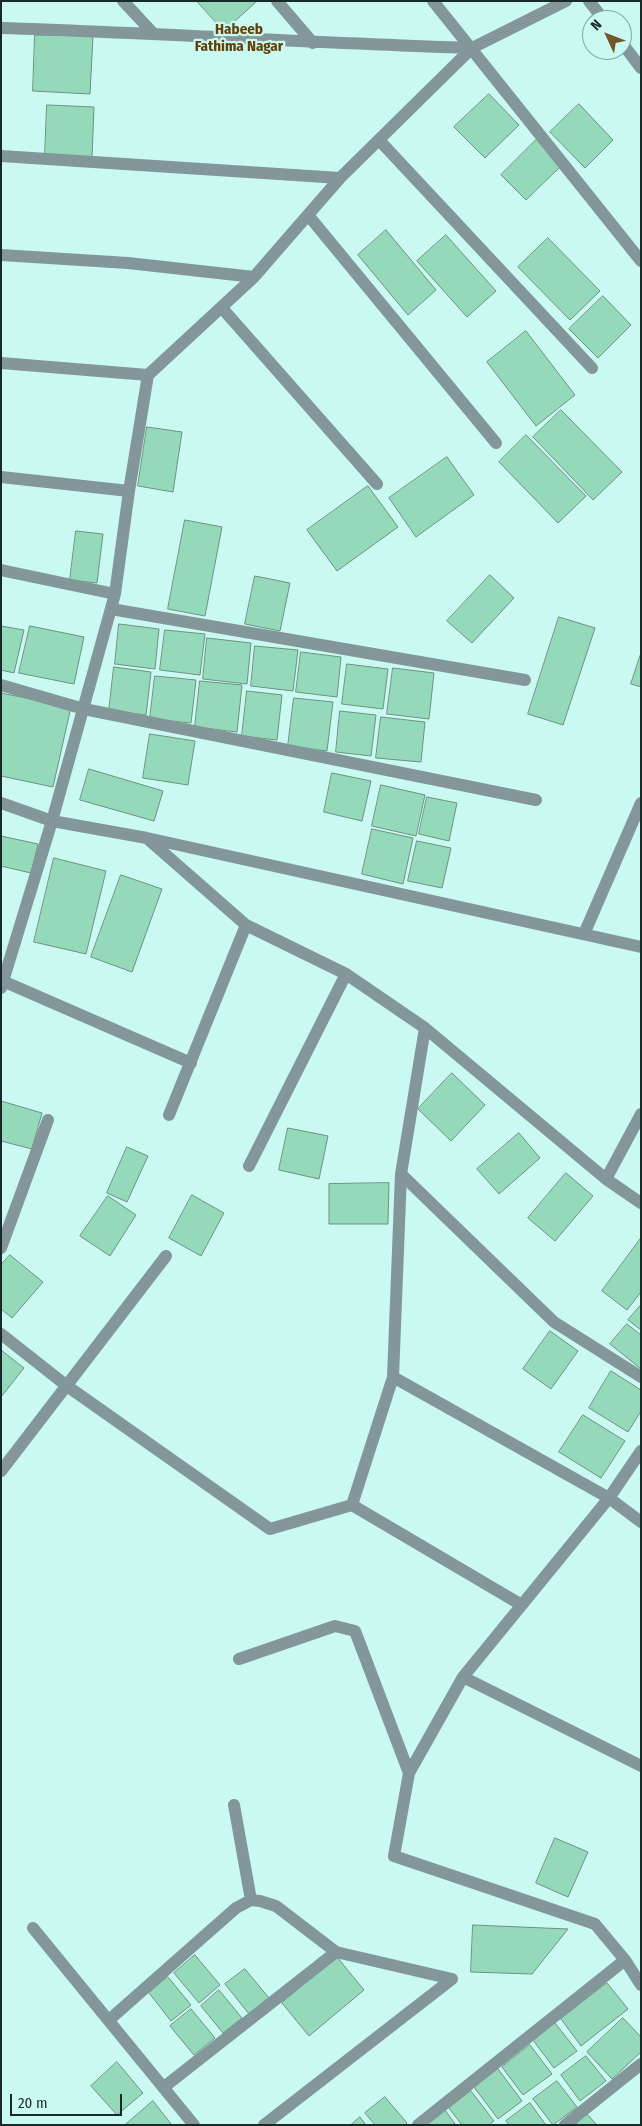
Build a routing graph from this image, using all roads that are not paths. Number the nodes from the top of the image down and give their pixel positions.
1 (123, 1) edge
2 (277, 1) edge
3 (433, 1) edge
4 (566, 1) edge
5 (1, 28) edge
6 (152, 32) junction
7 (312, 43) junction
8 (472, 48) junction
9 (632, 57) edge
10 (641, 68) edge
11 (380, 140) junction
12 (1, 156) edge
13 (340, 178) junction
14 (308, 215) junction
15 (1, 255) edge
16 (641, 261) edge
17 (254, 276) junction
18 (222, 308) junction
19 (1, 363) edge
20 (592, 368) dead end
21 (148, 375) junction
22 (496, 443) dead end
23 (1, 477) edge
24 (377, 484) dead end
25 (129, 491) junction
26 (1, 570) edge
27 (115, 594) junction
28 (111, 609) junction
29 (525, 680) dead end
30 (1, 685) edge
31 (84, 709) junction
32 (536, 800) dead end
33 (1, 803) edge
34 (641, 803) edge
35 (52, 821) junction
36 (147, 838) junction
37 (246, 925) junction
38 (584, 934) junction
39 (641, 947) edge
40 (346, 974) junction
41 (3, 985) edge
42 (425, 1028) junction
43 (191, 1062) junction
44 (641, 1114) edge
45 (170, 1115) dead end
46 (48, 1120) dead end
47 (249, 1166) dead end
48 (401, 1174) junction
49 (606, 1179) junction
50 (641, 1203) edge
51 (1, 1248) edge
52 (166, 1256) dead end
53 (1, 1334) edge
54 (394, 1377) junction
55 (641, 1377) edge
56 (66, 1386) junction
57 (641, 1451) edge
58 (1, 1471) edge
59 (609, 1498) junction
60 (352, 1504) junction
61 (641, 1522) edge
62 (520, 1604) junction
63 (239, 1658) dead end
64 (463, 1677) junction
65 (641, 1766) edge
66 (408, 1774) junction
67 (234, 1804) dead end
68 (251, 1900) junction
69 (33, 1928) dead end
70 (336, 1952) junction
71 (625, 1960) junction
72 (641, 1985) edge
73 (109, 2020) junction
74 (641, 2064) edge
75 (164, 2088) junction
76 (194, 2125) edge
77 (264, 2125) edge
78 (418, 2125) edge
79 (565, 2125) edge

1 - 6 street
2 - 7 street
3 - 8 street
4 - 8 street
5 - 6 street
6 - 7 street
7 - 8 street
8 - 11 street
8 - 16 street
9 - 10 street
11 - 13 street
11 - 20 street
12 - 13 street
13 - 14 street
14 - 17 street
14 - 22 street
15 - 17 street
17 - 18 street
18 - 21 street
18 - 24 street
19 - 21 street
21 - 25 street
23 - 25 street
25 - 27 street
26 - 27 street
27 - 28 street
28 - 29 street
28 - 31 street
30 - 31 street
31 - 32 street
31 - 35 street
33 - 35 street
34 - 38 street
35 - 36 street
35 - 41 street
36 - 37 street
36 - 38 street
37 - 40 street
37 - 43 street
38 - 39 street
40 - 42 street
40 - 47 street
41 - 43 street
42 - 48 street
42 - 49 street
43 - 45 street
44 - 49 street
46 - 51 street
48 - 54 street
48 - 55 street
49 - 50 street
52 - 56 street
53 - 56 street
54 - 59 street
54 - 60 street
56 - 58 street
56 - 60 street
57 - 59 street
59 - 61 street
59 - 62 street
60 - 62 street
62 - 64 street
63 - 66 street
64 - 65 street
64 - 66 street
66 - 71 street
67 - 68 street
68 - 70 street
68 - 73 street
69 - 73 street
70 - 75 street
70 - 77 street
71 - 72 street
71 - 78 street
73 - 75 street
74 - 79 street
75 - 76 street

